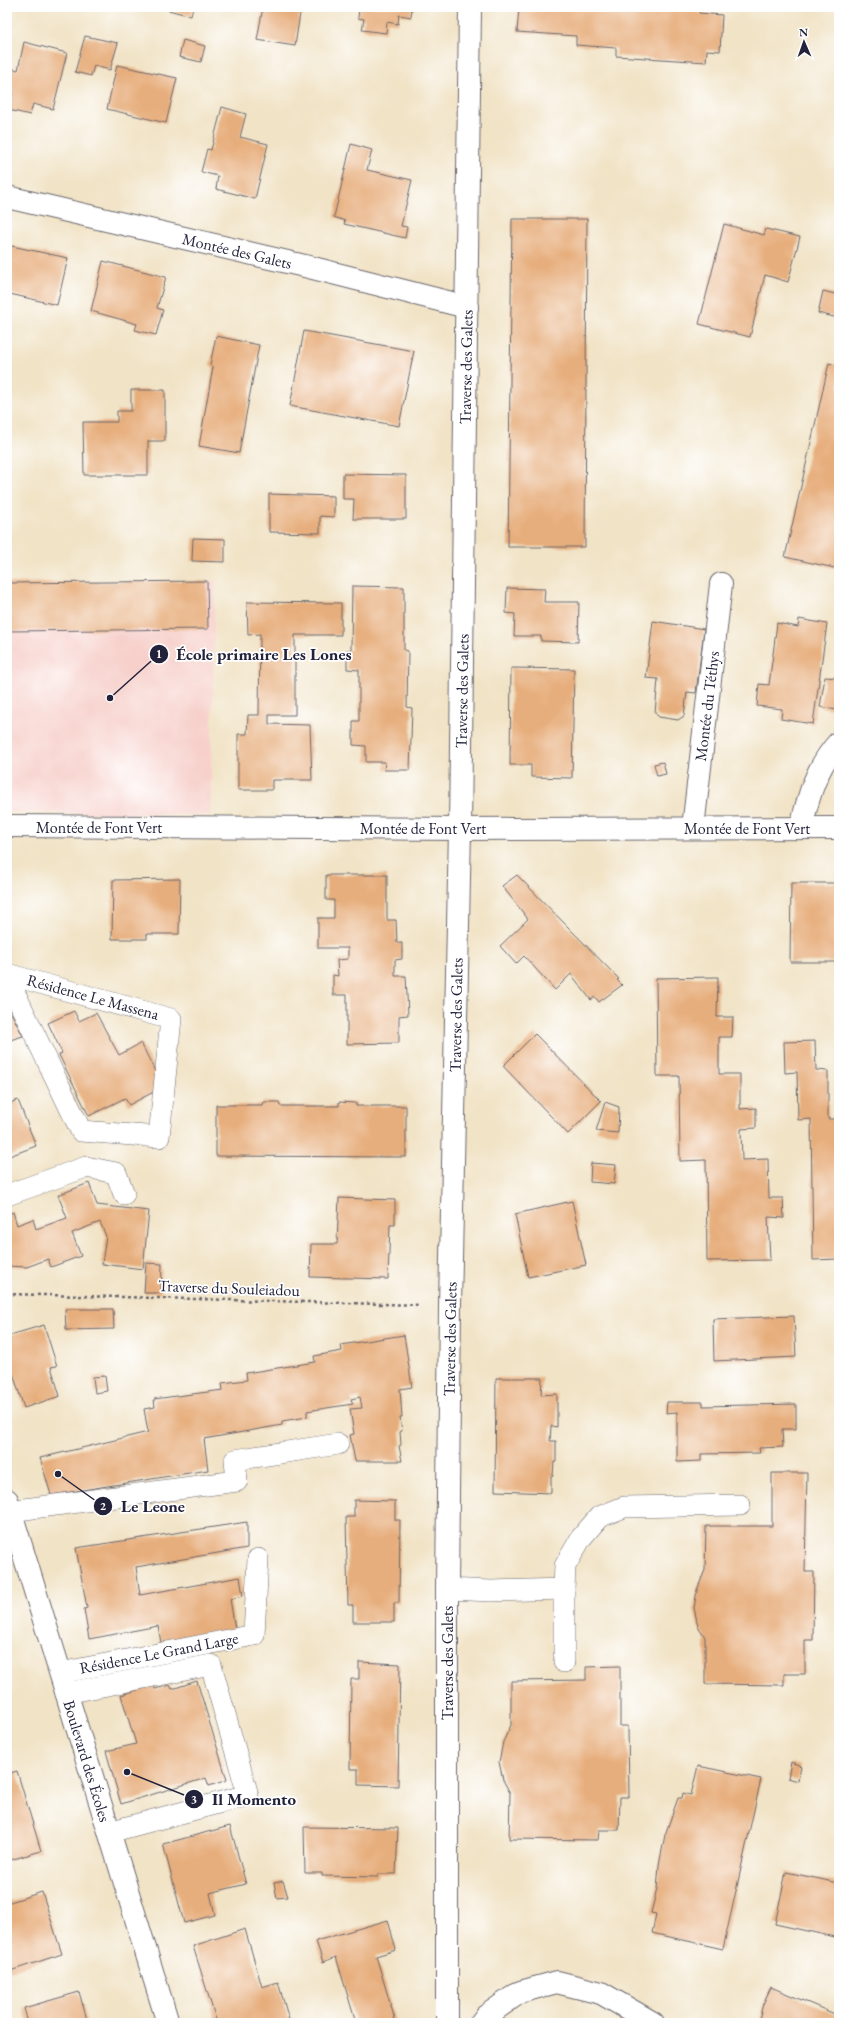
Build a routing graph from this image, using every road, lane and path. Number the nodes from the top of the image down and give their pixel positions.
1 (470, 7) edge
2 (7, 197) edge
3 (467, 307) junction
4 (722, 584) dead end
5 (839, 742) edge
6 (7, 826) edge
7 (802, 827) junction
8 (693, 828) junction
9 (839, 828) edge
10 (460, 829) junction
11 (7, 975) edge
12 (124, 1194) dead end
13 (7, 1195) edge
14 (7, 1294) edge
15 (450, 1306) junction
16 (338, 1444) dead end
17 (740, 1505) dead end
18 (9, 1506) edge
19 (258, 1559) dead end
20 (447, 1589) junction
21 (564, 1589) junction
22 (564, 1662) dead end
23 (63, 1683) junction
24 (109, 1832) junction
25 (168, 2023) edge
26 (447, 2023) edge
27 (481, 2023) edge
28 (653, 2023) edge

1 - 3 street, Traverse des Galets
2 - 3 street, Montée des Galets
3 - 10 street, Traverse des Galets
4 - 8 street, Montée du Téthys
5 - 7 street
6 - 10 street, Montée de Font Vert
7 - 8 street, Montée de Font Vert
7 - 9 street, Montée de Font Vert
8 - 10 street, Montée de Font Vert
10 - 15 street, Traverse des Galets
11 - 11 lane, Résidence Le Massena
12 - 13 lane
14 - 15 path, Traverse du Souleiadou
15 - 20 street, Traverse des Galets
16 - 18 lane
17 - 21 lane
18 - 23 street, Boulevard des Écoles
19 - 23 lane, Résidence Le Grand Large
20 - 21 lane
20 - 26 street, Traverse des Galets
21 - 22 lane
23 - 24 street, Boulevard des Écoles
23 - 24 lane
24 - 25 street, Boulevard des Écoles
27 - 28 street

